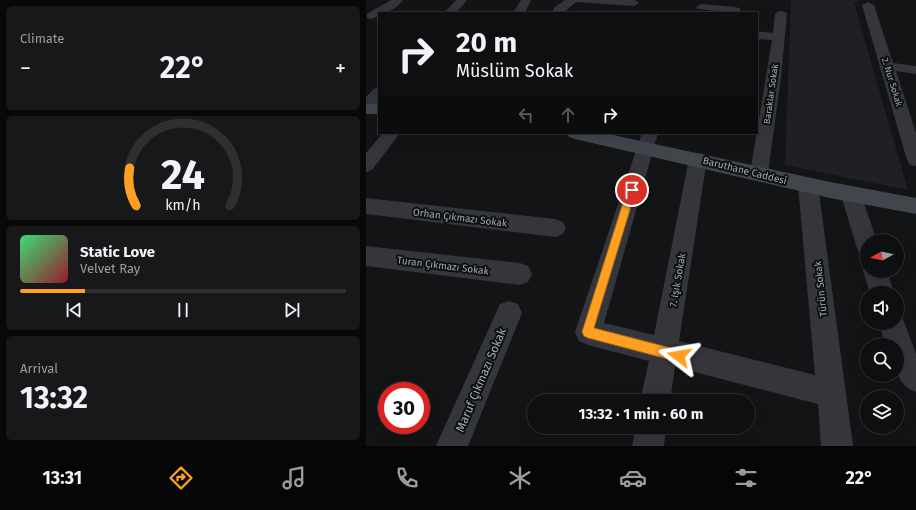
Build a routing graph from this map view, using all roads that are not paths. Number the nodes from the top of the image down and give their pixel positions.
1 (398, 0) edge
2 (462, 0) edge
3 (526, 0) edge
4 (572, 0) edge
5 (580, 0) edge
6 (632, 5) edge
7 (868, 5) dead end
8 (702, 7) dead end
9 (736, 8) edge
10 (381, 12) edge
11 (451, 12) edge
12 (520, 12) edge
13 (558, 12) edge
14 (781, 14) dead end
15 (758, 35) edge
16 (779, 37) junction
17 (888, 66) junction
18 (916, 70) edge
19 (378, 93) edge
20 (366, 108) edge
21 (378, 109) edge
22 (391, 134) edge
23 (585, 134) edge
24 (912, 137) edge
25 (647, 140) edge
26 (698, 159) junction
27 (916, 160) edge
28 (366, 165) edge
29 (759, 173) junction
30 (808, 185) junction
31 (851, 195) junction
32 (366, 206) edge
33 (916, 206) edge
34 (555, 228) dead end
35 (863, 234) edge
36 (366, 256) edge
37 (520, 274) dead end
38 (509, 313) dead end
39 (894, 330) edge
40 (664, 352) junction
41 (916, 378) edge
42 (831, 392) junction
43 (656, 394) edge
44 (650, 434) edge
45 (452, 446) edge
46 (648, 446) edge
47 (837, 446) edge

1 - 10 street
2 - 11 street
3 - 12 street
4 - 13 street
5 - 6 street
7 - 17 street, 2. Nur Sokak
8 - 9 street
14 - 16 street, Baraklar Sokak
15 - 16 street
16 - 29 street, Baraklar Sokak
17 - 18 street
17 - 24 street, 2. Nur Sokak
19 - 20 street
20 - 21 street
22 - 28 street
23 - 25 street, Baruthane Caddesi
24 - 27 street, 2. Nur Sokak
25 - 26 street, Baruthane Caddesi
25 - 40 street
26 - 29 street, Baruthane Caddesi
26 - 40 street, 7. Işık Sokak
29 - 30 street, Baruthane Caddesi
30 - 31 street, Baruthane Caddesi
30 - 42 street, Türün Sokak
31 - 33 street, Baruthane Caddesi
31 - 35 street
32 - 34 street, Orhan Çıkmazı Sokak
36 - 37 street, Turan Çıkmazı Sokak
38 - 45 street, Maruf Çıkmazı Sokak
39 - 41 street
40 - 42 street
40 - 43 street, 7. Işık Sokak
42 - 47 street, Türün Sokak
44 - 46 street

